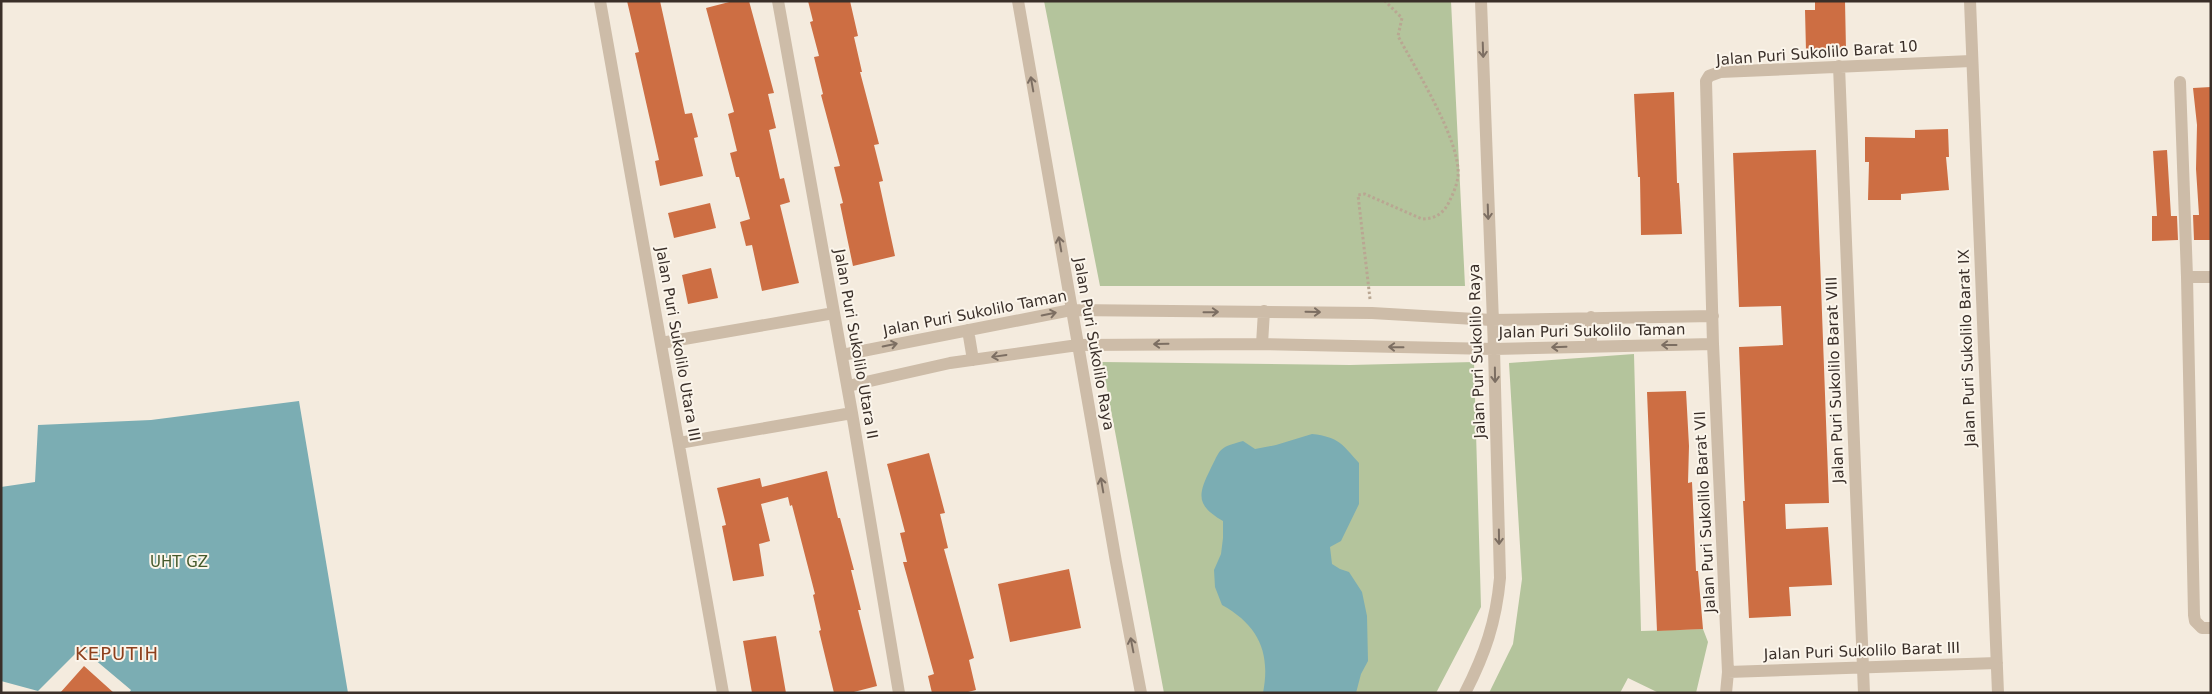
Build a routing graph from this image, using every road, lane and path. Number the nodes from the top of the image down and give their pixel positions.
1 (600, 1) edge
2 (778, 1) edge
3 (1018, 1) edge
4 (1385, 1) edge
5 (1481, 1) edge
6 (1970, 1) edge
7 (1971, 61) junction
8 (1839, 66) junction
9 (2180, 82) dead end
10 (2186, 277) junction
11 (2211, 277) edge
12 (1071, 310) junction
13 (1264, 311) junction
14 (834, 313) junction
15 (1372, 313) junction
16 (1713, 316) junction
17 (1592, 317) junction
18 (1492, 320) junction
19 (968, 330) junction
20 (1713, 330) joint
21 (661, 343) junction
22 (1262, 344) junction
23 (1713, 344) junction
24 (1078, 345) junction
25 (1591, 346) junction
26 (1494, 349) junction
27 (842, 355) junction
28 (973, 360) junction
29 (848, 386) junction
30 (852, 413) junction
31 (679, 443) junction
32 (2211, 628) edge
33 (1996, 663) junction
34 (1863, 667) junction
35 (1728, 672) junction
36 (723, 693) edge
37 (899, 693) edge
38 (1142, 693) edge
39 (1466, 693) edge
40 (1726, 693) edge
41 (1864, 693) edge
42 (1998, 693) edge

1 - 21 street, Jalan Puri Sukolilo Utara III
2 - 14 street, Jalan Puri Sukolilo Utara II
12 -> 3 street, Jalan Puri Sukolilo Raya
4 - 15 path
5 -> 18 street, Jalan Puri Sukolilo Raya
6 - 7 street, Jalan Puri Sukolilo Barat IX
7 - 8 street, Jalan Puri Sukolilo Barat 10
7 - 33 street, Jalan Puri Sukolilo Barat IX
8 - 16 street, Jalan Puri Sukolilo Barat 10
8 - 34 street, Jalan Puri Sukolilo Barat VIII
9 - 10 street
10 - 11 street
10 - 32 street
12 -> 13 street, Jalan Puri Sukolilo Taman
19 -> 12 street, Jalan Puri Sukolilo Taman
12 - 24 street, Jalan Puri Sukolilo Raya
13 -> 15 street, Jalan Puri Sukolilo Taman
13 - 22 street
14 - 21 street
14 - 27 street, Jalan Puri Sukolilo Utara II
15 - 18 street, Jalan Puri Sukolilo Taman
16 - 17 street, Jalan Puri Sukolilo Taman
16 - 20 street, Jalan Puri Sukolilo Barat 10
17 - 18 street, Jalan Puri Sukolilo Taman
17 - 25 street
18 - 26 street, Jalan Puri Sukolilo Raya
27 -> 19 street, Jalan Puri Sukolilo Taman
19 - 28 street
20 - 23 street, Jalan Puri Sukolilo Barat VII
21 - 31 street, Jalan Puri Sukolilo Utara III
22 -> 24 street, Jalan Puri Sukolilo Taman
26 -> 22 street, Jalan Puri Sukolilo Taman
23 -> 25 street, Jalan Puri Sukolilo Taman
23 - 35 street, Jalan Puri Sukolilo Barat VII
24 -> 28 street, Jalan Puri Sukolilo Taman
38 -> 24 street, Jalan Puri Sukolilo Raya
25 -> 26 street, Jalan Puri Sukolilo Taman
26 -> 39 street, Jalan Puri Sukolilo Raya
27 - 29 street, Jalan Puri Sukolilo Utara II
28 - 29 street, Jalan Puri Sukolilo Taman
29 - 30 street, Jalan Puri Sukolilo Utara II
30 - 31 street
30 - 37 street, Jalan Puri Sukolilo Utara II
31 - 36 street, Jalan Puri Sukolilo Utara III
33 - 34 street, Jalan Puri Sukolilo Barat III
33 - 42 street, Jalan Puri Sukolilo Barat IX
34 - 35 street, Jalan Puri Sukolilo Barat III
34 - 41 street, Jalan Puri Sukolilo Barat VIII
35 - 40 street, Jalan Puri Sukolilo Barat VII

